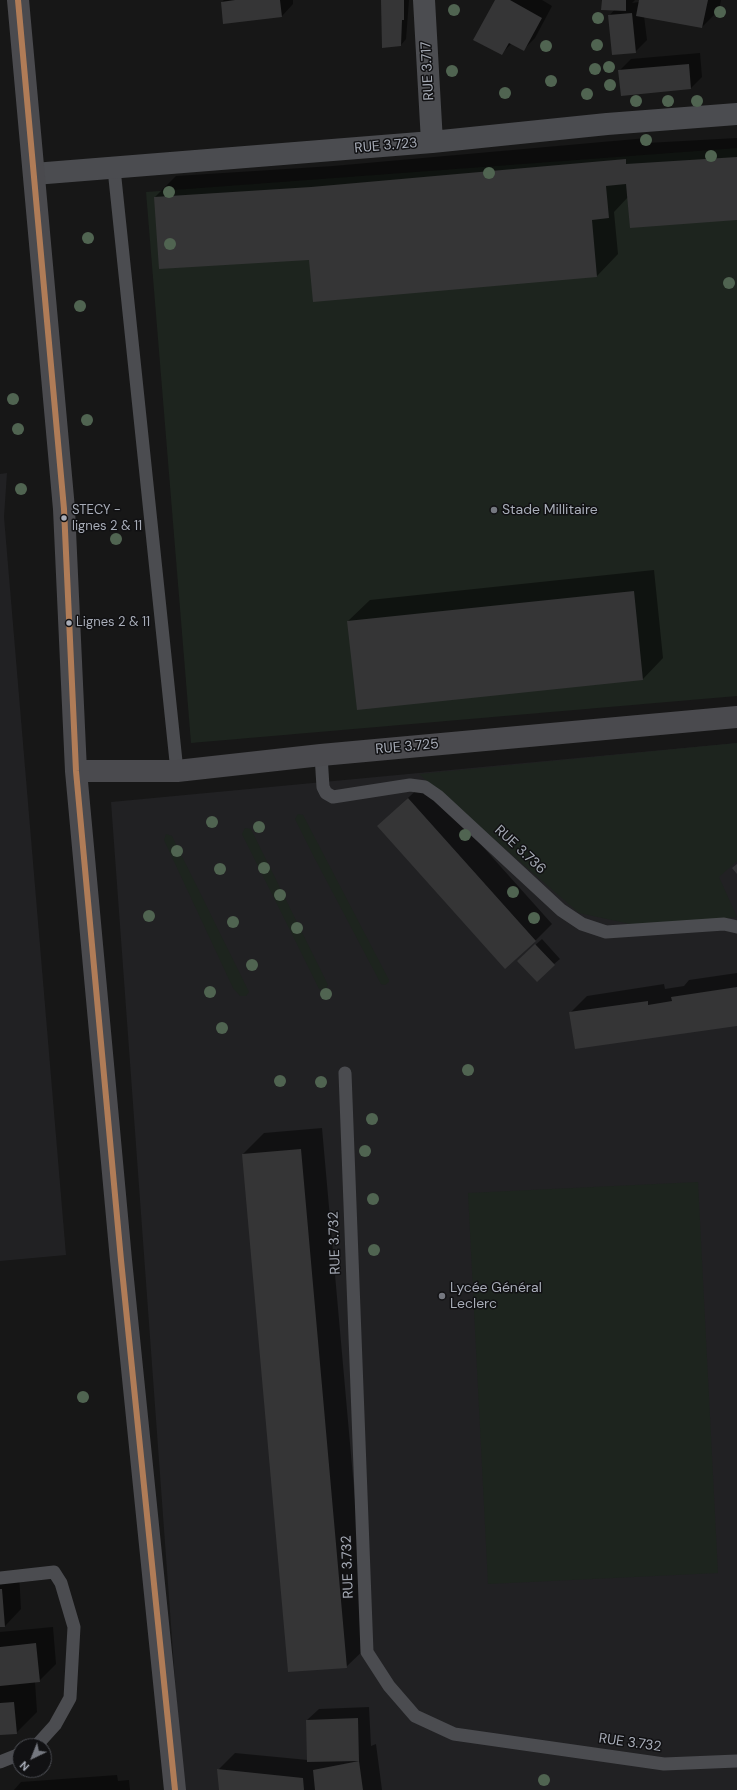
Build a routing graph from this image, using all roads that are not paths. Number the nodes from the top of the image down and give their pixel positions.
1 (18, 0) edge
2 (424, 0) edge
3 (737, 114) edge
4 (432, 142) junction
5 (114, 169) junction
6 (34, 174) junction
7 (737, 717) edge
8 (321, 755) junction
9 (76, 771) junction
10 (177, 771) junction
11 (737, 927) edge
12 (345, 1073) dead end
13 (0, 1578) edge
14 (43, 1738) edge
15 (12, 1757) edge
16 (737, 1761) edge
17 (0, 1762) edge
18 (175, 1790) edge

1 - 6 main road
2 - 4 street, RUE 3.717
3 - 4 street, RUE 3.723
4 - 5 street, RUE 3.723
5 - 6 street, RUE 3.723
5 - 10 lane
6 - 9 main road
7 - 8 main road, RUE 3.725
8 - 10 main road, RUE 3.725
8 - 11 lane, RUE 3.736
9 - 10 main road, RUE 3.725
9 - 18 main road
12 - 16 lane, RUE 3.732
13 - 14 lane
15 - 17 lane

